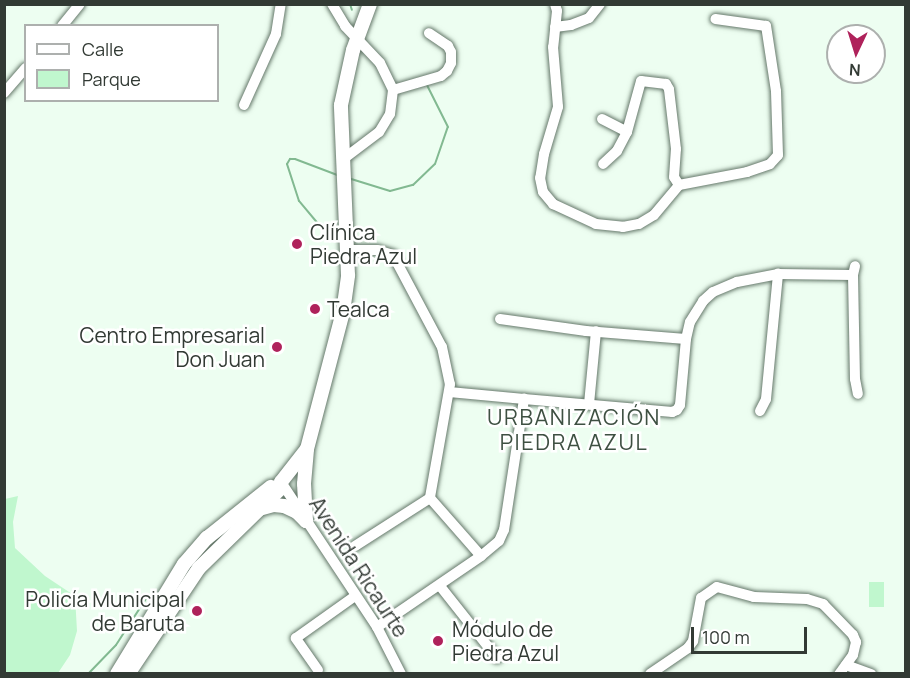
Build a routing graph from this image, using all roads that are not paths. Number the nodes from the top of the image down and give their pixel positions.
1 (80, 4) edge
2 (281, 4) edge
3 (332, 4) edge
4 (370, 4) edge
5 (555, 4) edge
6 (600, 4) edge
7 (715, 19) dead end
8 (64, 24) edge
9 (555, 27) junction
10 (429, 33) dead end
11 (357, 38) junction
12 (24, 70) edge
13 (393, 90) junction
14 (4, 93) edge
15 (243, 105) dead end
16 (602, 119) dead end
17 (627, 132) junction
18 (342, 160) junction
19 (603, 164) dead end
20 (679, 185) junction
21 (348, 250) junction
22 (778, 274) junction
23 (500, 319) dead end
24 (597, 331) junction
25 (686, 339) junction
26 (449, 392) junction
27 (858, 393) dead end
28 (524, 399) junction
29 (589, 404) junction
30 (760, 411) dead end
31 (307, 449) junction
32 (281, 482) junction
33 (430, 498) junction
34 (256, 511) junction
35 (306, 521) junction
36 (356, 546) dead end
37 (481, 556) junction
38 (440, 586) junction
39 (355, 596) junction
40 (377, 627) junction
41 (496, 658) dead end
42 (842, 669) edge
43 (318, 670) dead end
44 (117, 674) edge
45 (129, 674) edge
46 (400, 674) edge
47 (650, 674) edge
48 (871, 674) edge

1 - 8 street
2 - 15 street
3 - 11 street
4 - 11 main road
5 - 9 street
6 - 9 street
7 - 20 street
9 - 20 street
10 - 13 street
11 - 13 street
11 - 18 main road
12 - 14 street
13 - 18 street
16 - 17 street
17 - 19 street
17 - 20 street
18 - 21 main road
21 - 26 street
21 - 31 main road
22 - 25 street
22 - 27 street
22 - 30 street
23 - 24 street
24 - 25 street
24 - 29 street
25 - 29 street
26 - 28 street
26 - 33 street
28 - 29 street
28 - 37 street
31 - 32 main road
31 - 35 main road
32 - 34 main road
32 - 35 street, Avenida Ricaurte
32 - 44 main road
33 - 36 street
33 - 37 street
34 - 35 main road
34 - 45 main road
35 - 39 street, Avenida Ricaurte
37 - 38 street
38 - 40 street
38 - 41 street
39 - 40 street, Avenida Ricaurte
39 - 43 street
40 - 46 street, Avenida Ricaurte
42 - 47 street
42 - 48 street

